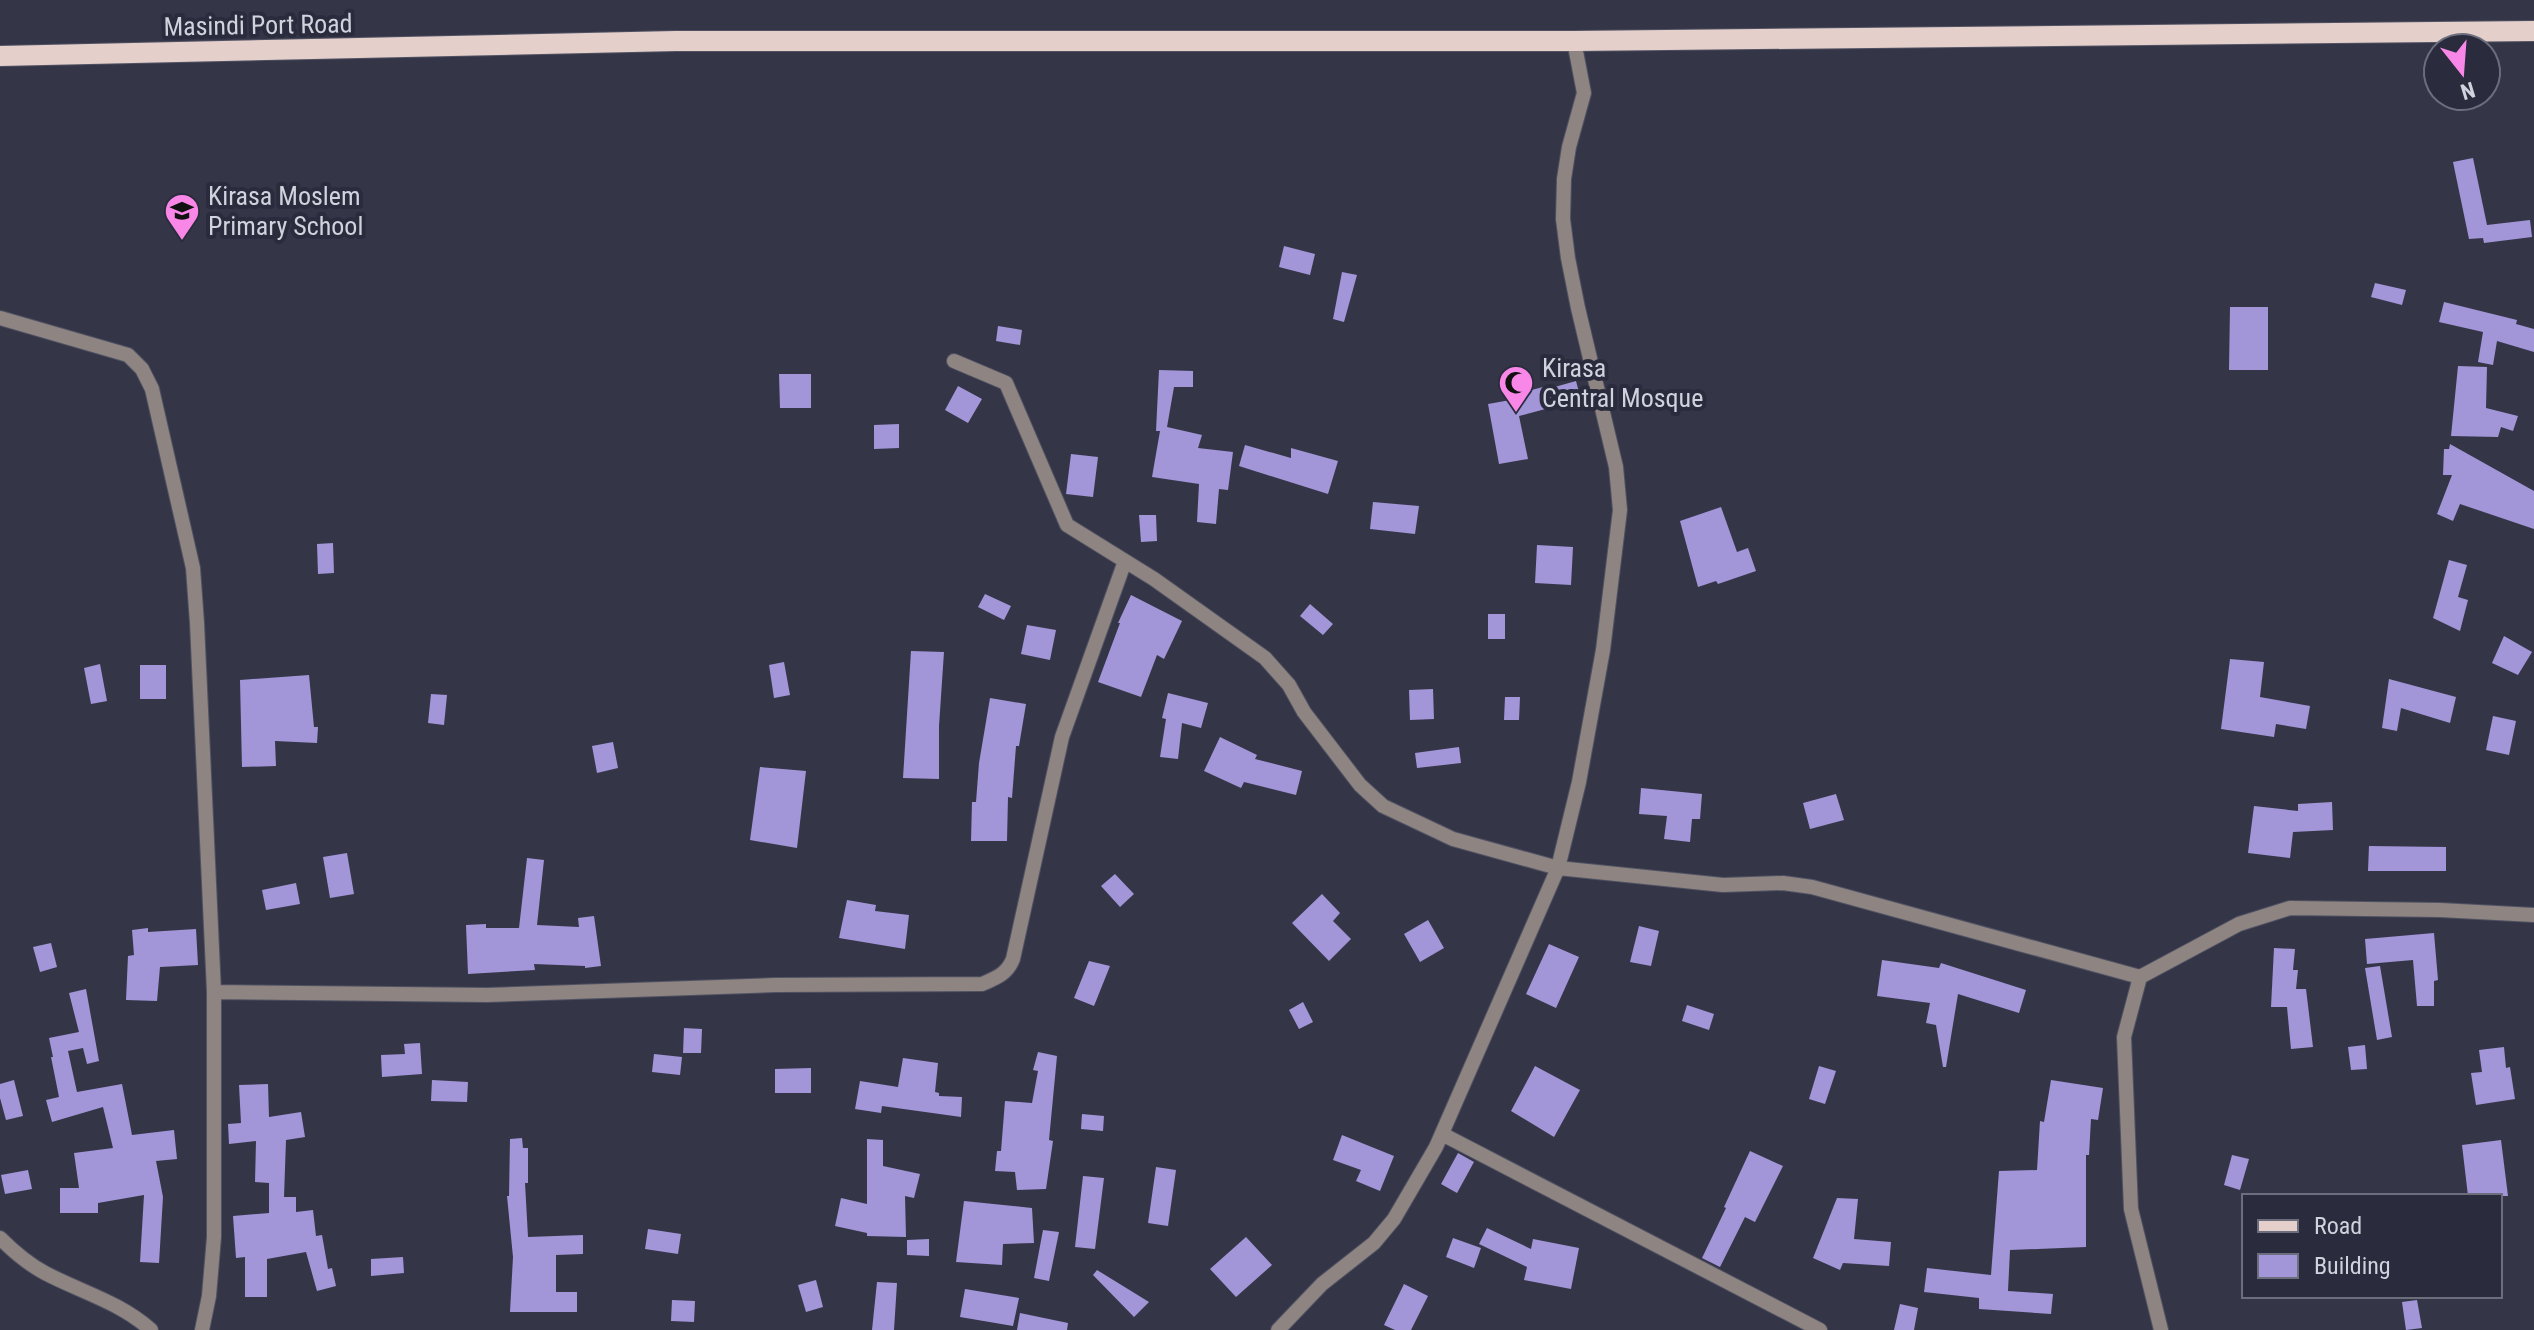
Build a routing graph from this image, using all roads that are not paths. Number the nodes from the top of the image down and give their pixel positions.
1 (2534, 31) edge
2 (1574, 41) junction
3 (0, 56) edge
4 (0, 318) edge
5 (954, 361) dead end
6 (1125, 561) junction
7 (1558, 868) junction
8 (2534, 915) edge
9 (2140, 977) junction
10 (214, 992) junction
11 (1442, 1134) junction
12 (0, 1238) edge
13 (151, 1330) edge
14 (202, 1330) edge
15 (1278, 1330) edge
16 (1820, 1330) edge
17 (2161, 1330) edge

1 - 2 main road, Masindi Port Road
2 - 3 main road, Masindi Port Road
2 - 7 street
4 - 10 street
5 - 6 street
6 - 7 street
6 - 10 street
7 - 9 street
7 - 11 street
8 - 9 street
9 - 17 street
10 - 14 street
11 - 15 street
11 - 16 street
12 - 13 street

